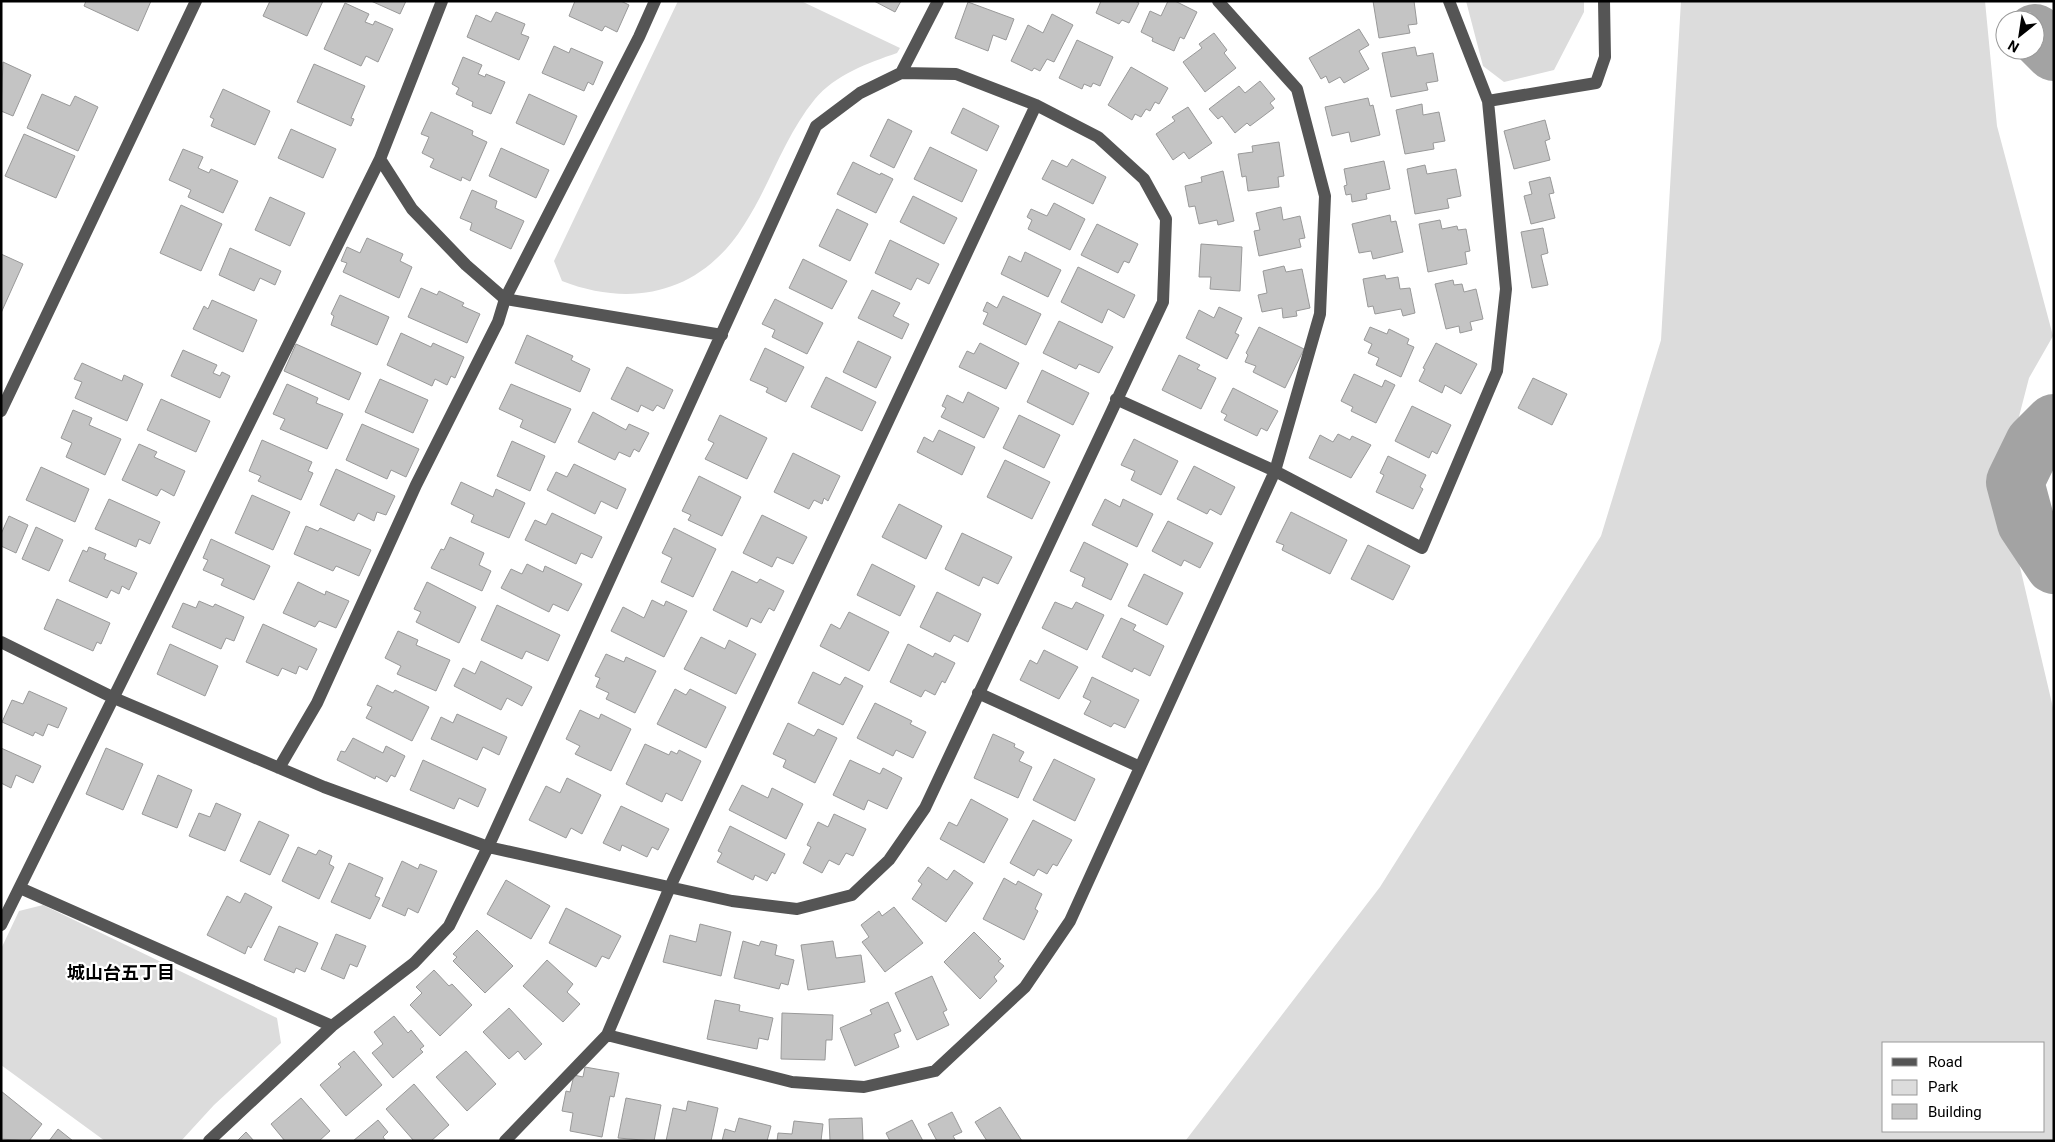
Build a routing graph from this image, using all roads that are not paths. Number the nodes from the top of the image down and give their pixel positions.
1 (196, 1) edge
2 (442, 1) edge
3 (654, 1) edge
4 (938, 1) edge
5 (1218, 1) edge
6 (1449, 1) edge
7 (1604, 1) edge
8 (901, 73) junction
9 (1488, 101) junction
10 (1036, 106) junction
11 (380, 159) junction
12 (506, 299) junction
13 (722, 335) junction
14 (1116, 399) junction
15 (1, 411) edge
16 (1275, 471) junction
17 (1, 642) edge
18 (978, 693) junction
19 (114, 698) junction
20 (1140, 767) junction
21 (280, 768) junction
22 (488, 847) junction
23 (670, 887) junction
24 (20, 888) junction
25 (1, 925) edge
26 (332, 1026) junction
27 (607, 1035) junction
28 (209, 1141) edge
29 (505, 1141) edge

1 - 15 street
2 - 11 street
3 - 12 street
4 - 8 street
5 - 16 street
6 - 9 street
7 - 9 street
8 - 10 street
8 - 13 street
9 - 16 street
10 - 14 street
10 - 23 street
11 - 12 street
11 - 19 street
12 - 13 street
12 - 21 street
13 - 22 street
14 - 16 street
14 - 18 street
16 - 20 street
17 - 19 street
18 - 20 street
18 - 23 street
19 - 21 street
19 - 24 street
20 - 27 street
21 - 22 street
22 - 23 street
22 - 26 street
23 - 27 street
24 - 25 street
24 - 26 street
26 - 28 street
27 - 29 street

